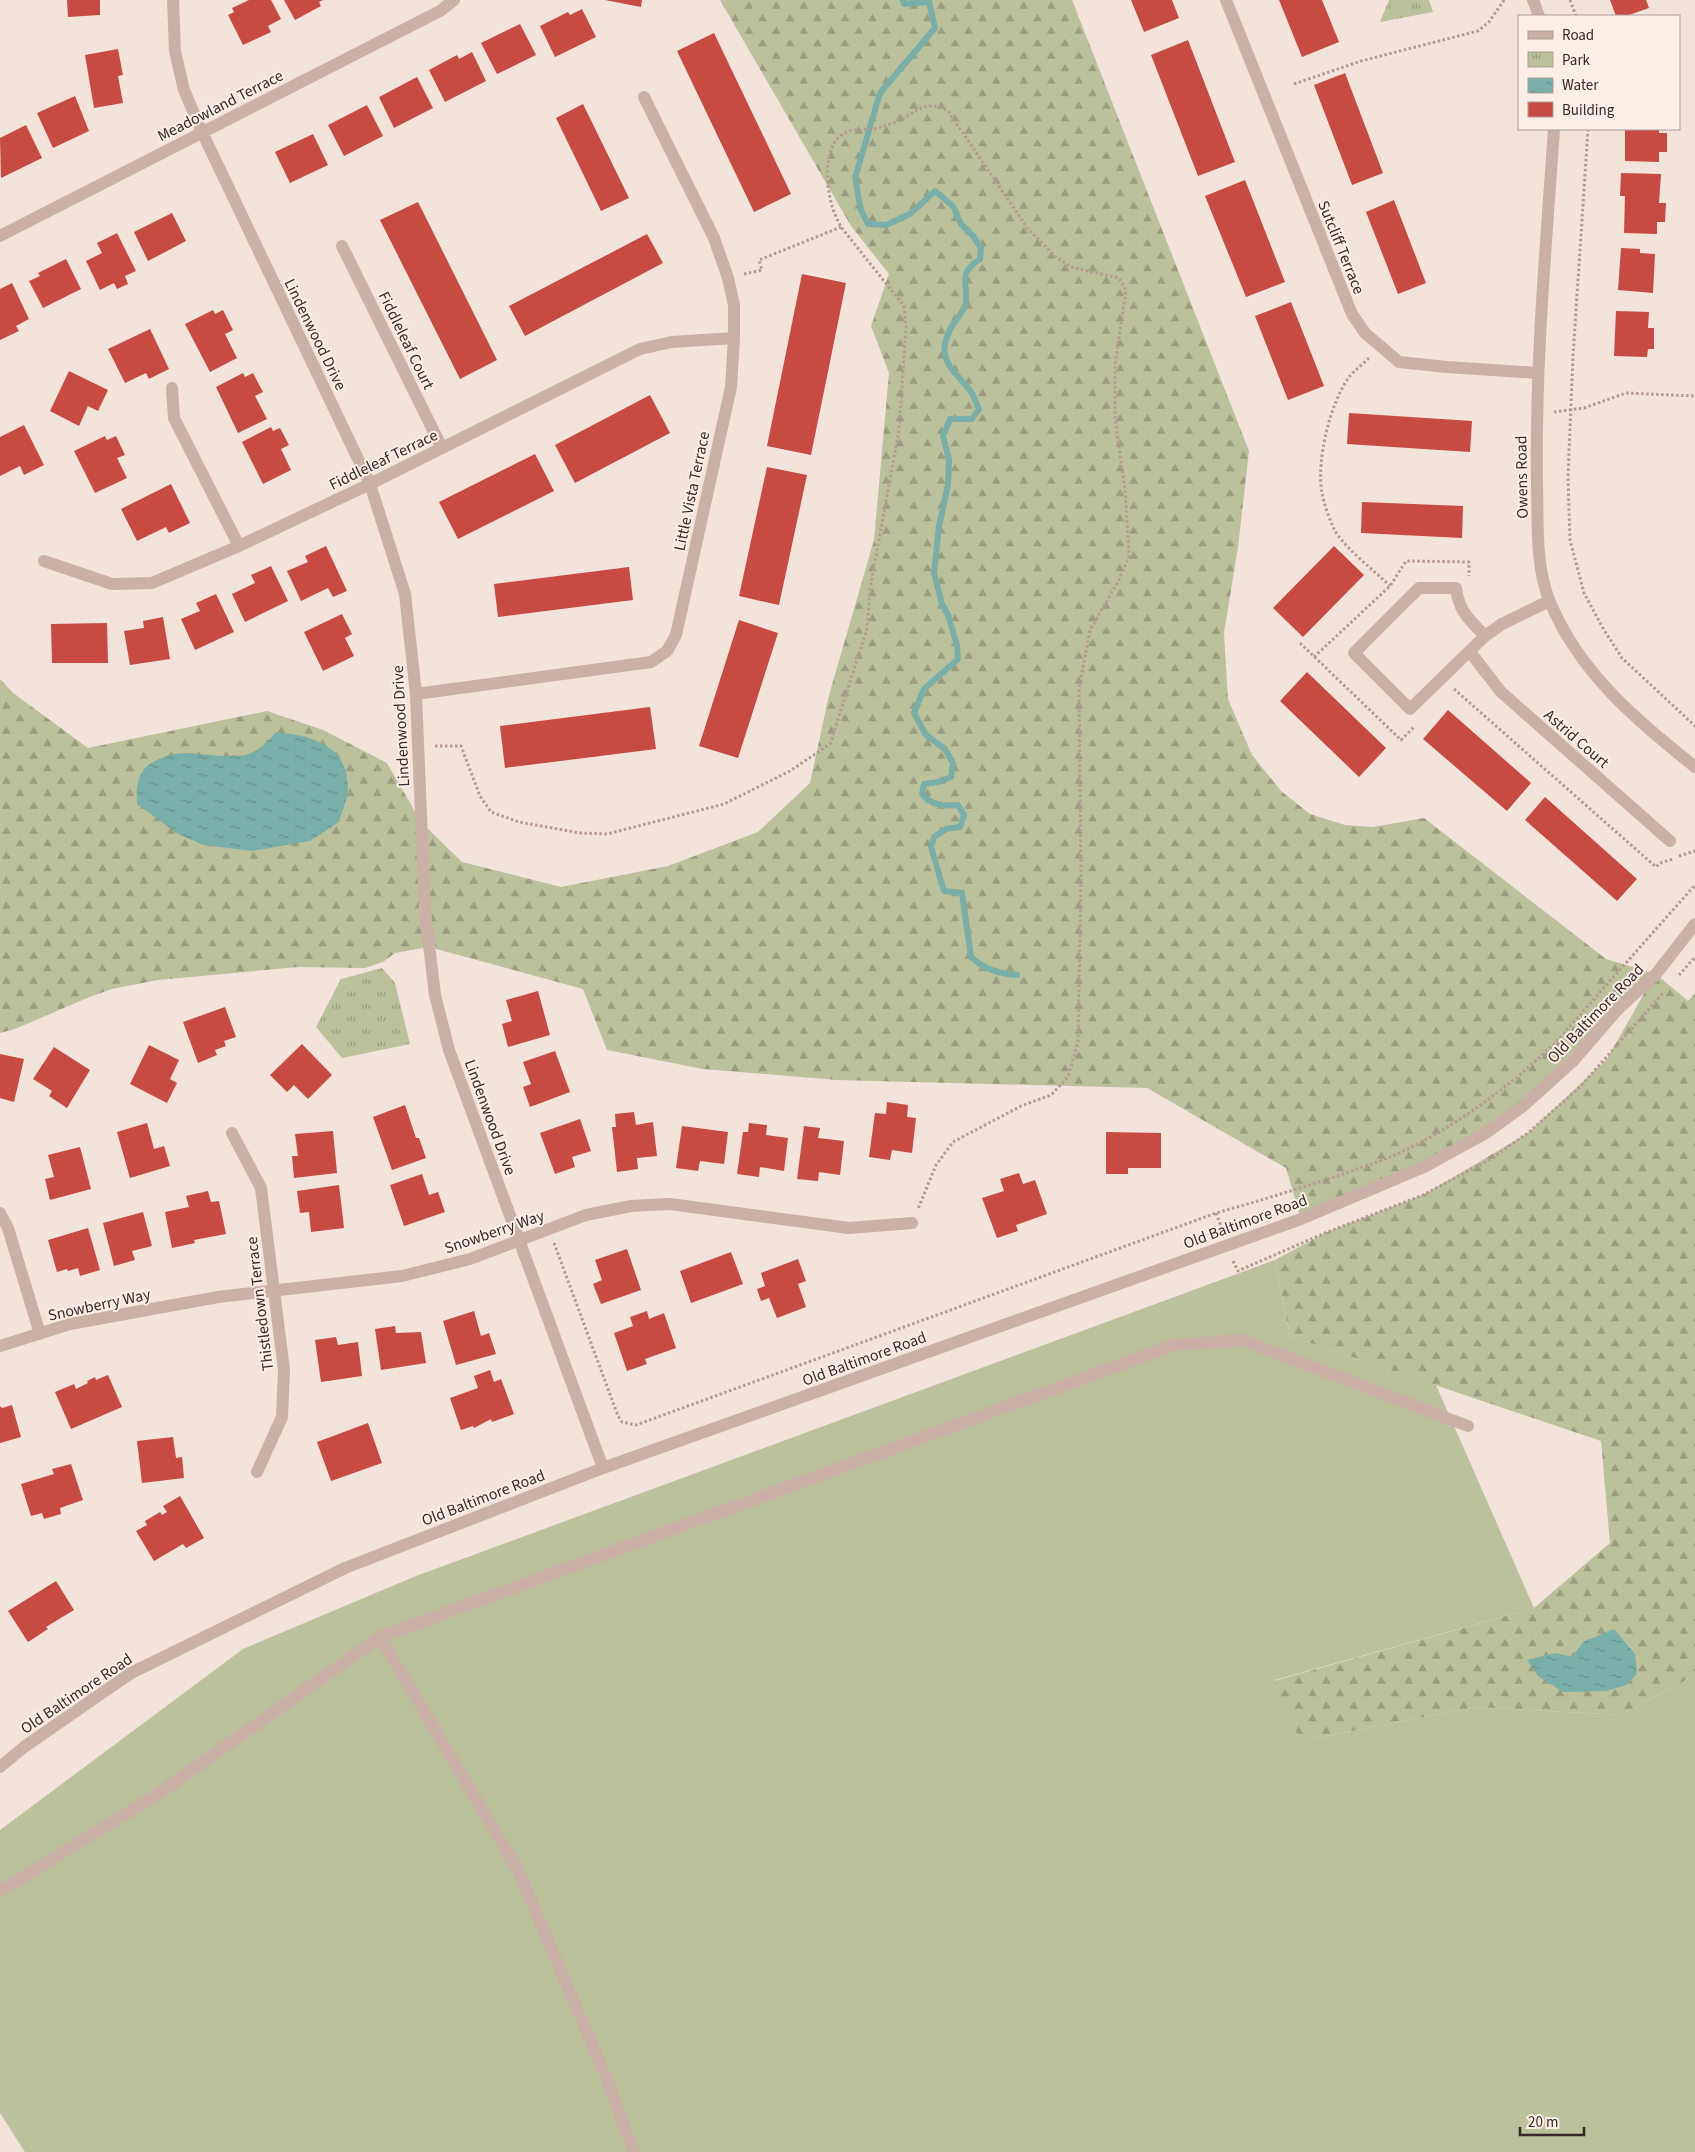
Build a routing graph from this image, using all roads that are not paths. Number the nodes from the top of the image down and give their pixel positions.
1 (173, 0) edge
2 (454, 0) edge
3 (1226, 0) edge
4 (1533, 0) edge
5 (1539, 15) edge
6 (644, 98) dead end
7 (1554, 130) edge
8 (202, 132) junction
9 (0, 236) edge
10 (342, 246) dead end
11 (734, 338) junction
12 (1538, 373) junction
13 (172, 388) dead end
14 (442, 448) junction
15 (370, 484) junction
16 (239, 546) junction
17 (44, 561) dead end
18 (1550, 601) junction
19 (1485, 636) junction
20 (1470, 652) junction
21 (416, 694) junction
22 (1695, 767) edge
23 (1670, 841) dead end
24 (1695, 924) edge
25 (232, 1133) dead end
26 (0, 1214) edge
27 (912, 1223) road end
28 (519, 1240) junction
29 (274, 1292) junction
30 (40, 1334) junction
31 (0, 1346) edge
32 (1468, 1426) dead end
33 (603, 1468) junction
34 (257, 1472) dead end
35 (380, 1636) junction
36 (0, 1767) edge
37 (0, 1891) edge
38 (634, 2152) edge

1 - 8 street, Lindenwood Drive
2 - 8 street, Meadowland Terrace
3 - 12 street, Sutcliff Terrace
4 - 5 street
6 - 11 street, Little Vista Terrace
7 - 12 street, Owens Road
8 - 9 street, Meadowland Terrace
8 - 15 street, Lindenwood Drive
10 - 14 street, Fiddleleaf Court
11 - 14 street, Fiddleleaf Terrace
11 - 21 street, Little Vista Terrace
12 - 18 street, Owens Road
13 - 16 street
14 - 15 street, Fiddleleaf Terrace
15 - 16 street, Fiddleleaf Terrace
15 - 21 street, Lindenwood Drive
16 - 17 street, Fiddleleaf Terrace
18 - 19 street
18 - 22 street, Owens Road
19 - 20 street
19 - 20 street
20 - 23 street, Astrid Court
21 - 28 street, Lindenwood Drive
24 - 33 street, Old Baltimore Road
25 - 29 street, Thistledown Terrace
26 - 30 street
27 - 28 street, Snowberry Way
28 - 29 street, Snowberry Way
28 - 33 street, Lindenwood Drive
29 - 30 street, Snowberry Way
29 - 34 street, Thistledown Terrace
30 - 31 street, Snowberry Way
32 - 35 street
33 - 36 street, Old Baltimore Road
35 - 37 street
35 - 38 street

